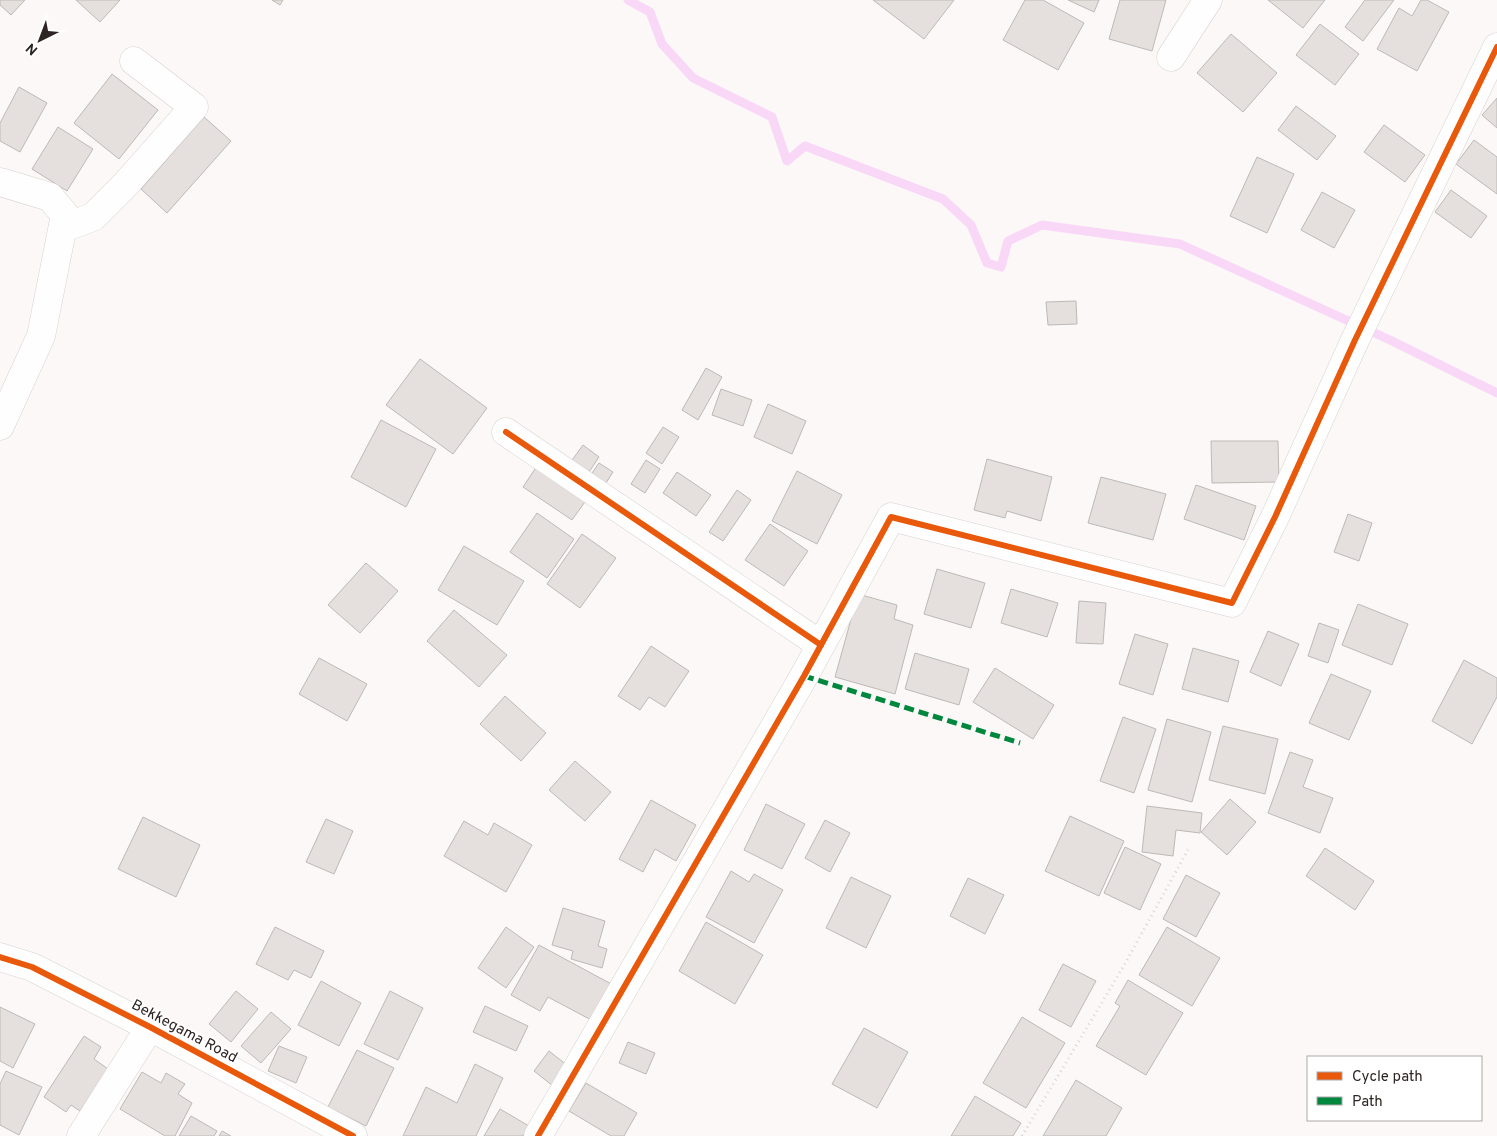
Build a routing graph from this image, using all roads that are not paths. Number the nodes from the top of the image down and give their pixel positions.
1 (1208, 0) edge
2 (1497, 47) edge
3 (1171, 57) dead end
4 (134, 61) dead end
5 (0, 182) edge
6 (62, 228) junction
7 (0, 426) edge
8 (506, 432) dead end
9 (820, 645) junction
10 (0, 957) edge
11 (150, 1027) junction
12 (81, 1136) edge
13 (353, 1136) edge
14 (538, 1136) edge

1 - 3 street
2 - 9 street
4 - 6 street
5 - 6 street
6 - 7 street
8 - 9 street
9 - 14 street
10 - 11 street, Bekkegama Road
11 - 12 street
11 - 13 street, Bekkegama Road

